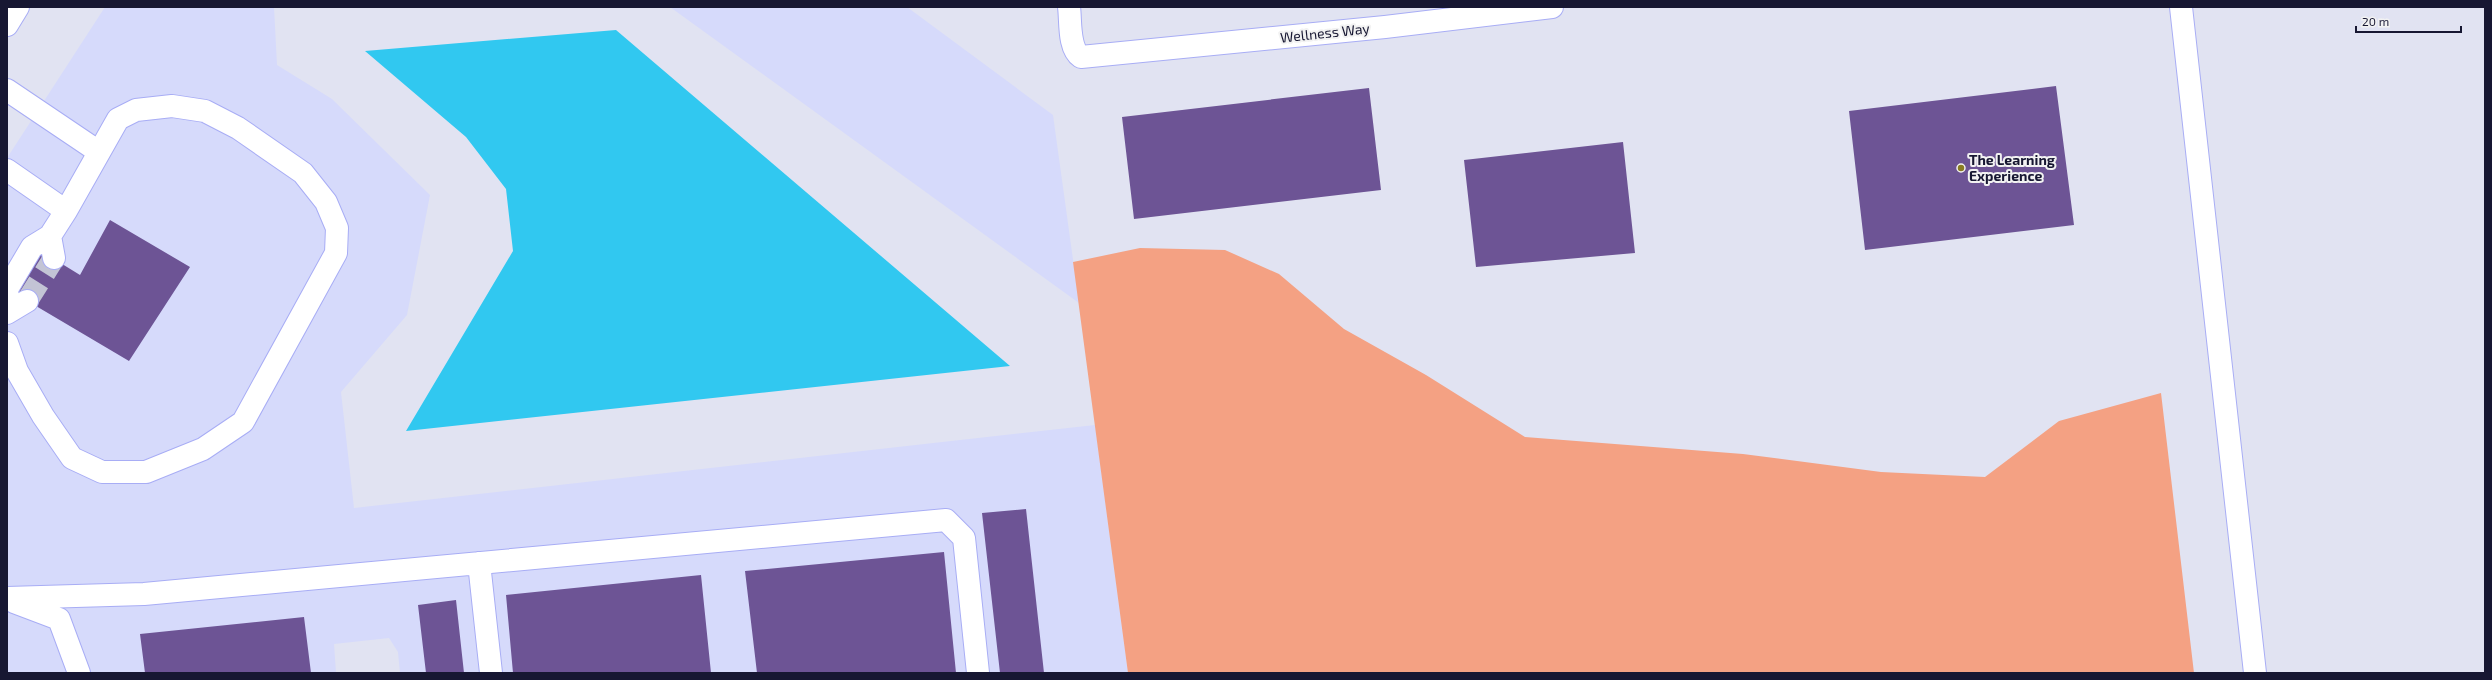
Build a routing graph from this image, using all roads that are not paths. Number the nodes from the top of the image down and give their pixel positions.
1 (18, 7) edge
2 (1069, 7) edge
3 (1552, 7) edge
4 (2181, 7) edge
5 (1523, 9) edge
6 (7, 25) edge
7 (7, 90) edge
8 (99, 152) junction
9 (7, 170) edge
10 (66, 211) junction
11 (50, 236) junction
12 (54, 258) tunnel mouth
13 (14, 308) edge
14 (7, 342) edge
15 (479, 563) junction
16 (7, 599) edge
17 (78, 673) edge
18 (491, 673) edge
19 (978, 673) edge
20 (2255, 673) edge

1 - 6 main road
2 - 5 main road, Wellness Way
3 - 5 main road, Wellness Way
4 - 20 main road
7 - 8 main road
8 - 10 main road
8 - 14 main road
9 - 10 main road
10 - 11 main road
11 - 12 main road
11 - 13 main road
15 - 16 main road
15 - 18 main road
15 - 19 main road
16 - 17 main road

